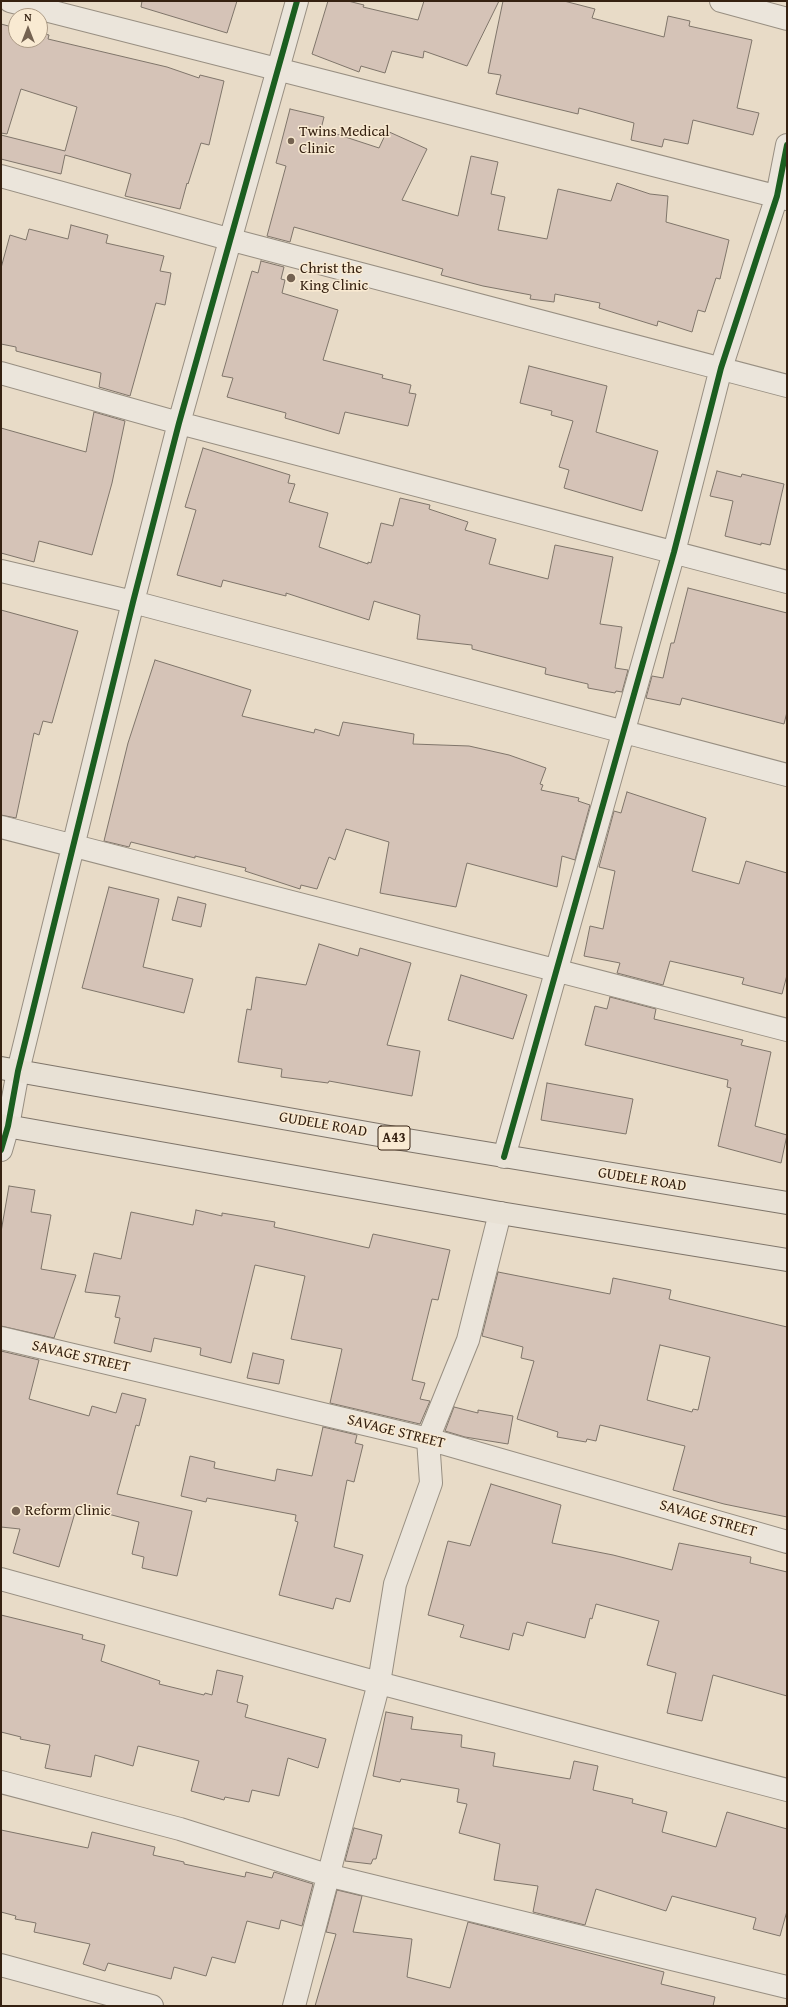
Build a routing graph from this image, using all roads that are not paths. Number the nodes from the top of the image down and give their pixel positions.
1 (10, 1) edge
2 (297, 1) edge
3 (721, 1) edge
4 (787, 19) edge
5 (279, 69) junction
6 (787, 145) edge
7 (1, 176) edge
8 (782, 198) edge
9 (232, 240) junction
10 (721, 368) junction
11 (1, 373) edge
12 (787, 386) edge
13 (179, 423) junction
14 (674, 552) junction
15 (1, 571) edge
16 (787, 582) edge
17 (133, 602) junction
18 (624, 732) junction
19 (787, 775) edge
20 (1, 827) edge
21 (74, 846) junction
22 (556, 971) junction
23 (787, 1030) edge
24 (10, 1070) edge
25 (4, 1126) edge
26 (1, 1150) edge
27 (504, 1157) junction
28 (787, 1204) edge
29 (500, 1213) junction
30 (787, 1260) edge
31 (1, 1338) edge
32 (428, 1439) junction
33 (787, 1542) edge
34 (1, 1579) edge
35 (379, 1682) junction
36 (1, 1782) edge
37 (787, 1790) edge
38 (327, 1875) junction
39 (1, 1965) edge
40 (787, 1987) edge
41 (152, 2006) edge
42 (294, 2006) edge

1 - 5 street
2 - 5 street
3 - 4 street
5 - 8 street
5 - 9 street
6 - 8 street
7 - 9 street
8 - 10 street
9 - 10 street
9 - 13 street
10 - 12 street
10 - 14 street
11 - 13 street
13 - 14 street
13 - 17 street
14 - 16 street
14 - 18 street
15 - 17 street
17 - 18 street
17 - 21 street
18 - 19 street
18 - 22 street
20 - 21 street
21 - 22 street
21 - 24 street
22 - 23 street
22 - 27 street
24 - 25 street
24 - 27 highway, GUDELE ROAD / A43
25 - 26 street
25 - 29 highway
27 - 28 highway, GUDELE ROAD / A43
29 - 30 highway
29 - 32 street
31 - 32 street, SAVAGE STREET
32 - 33 street, SAVAGE STREET
32 - 35 street
34 - 35 street
35 - 37 street
35 - 38 street
36 - 38 street
38 - 40 street
38 - 42 street
39 - 41 street

